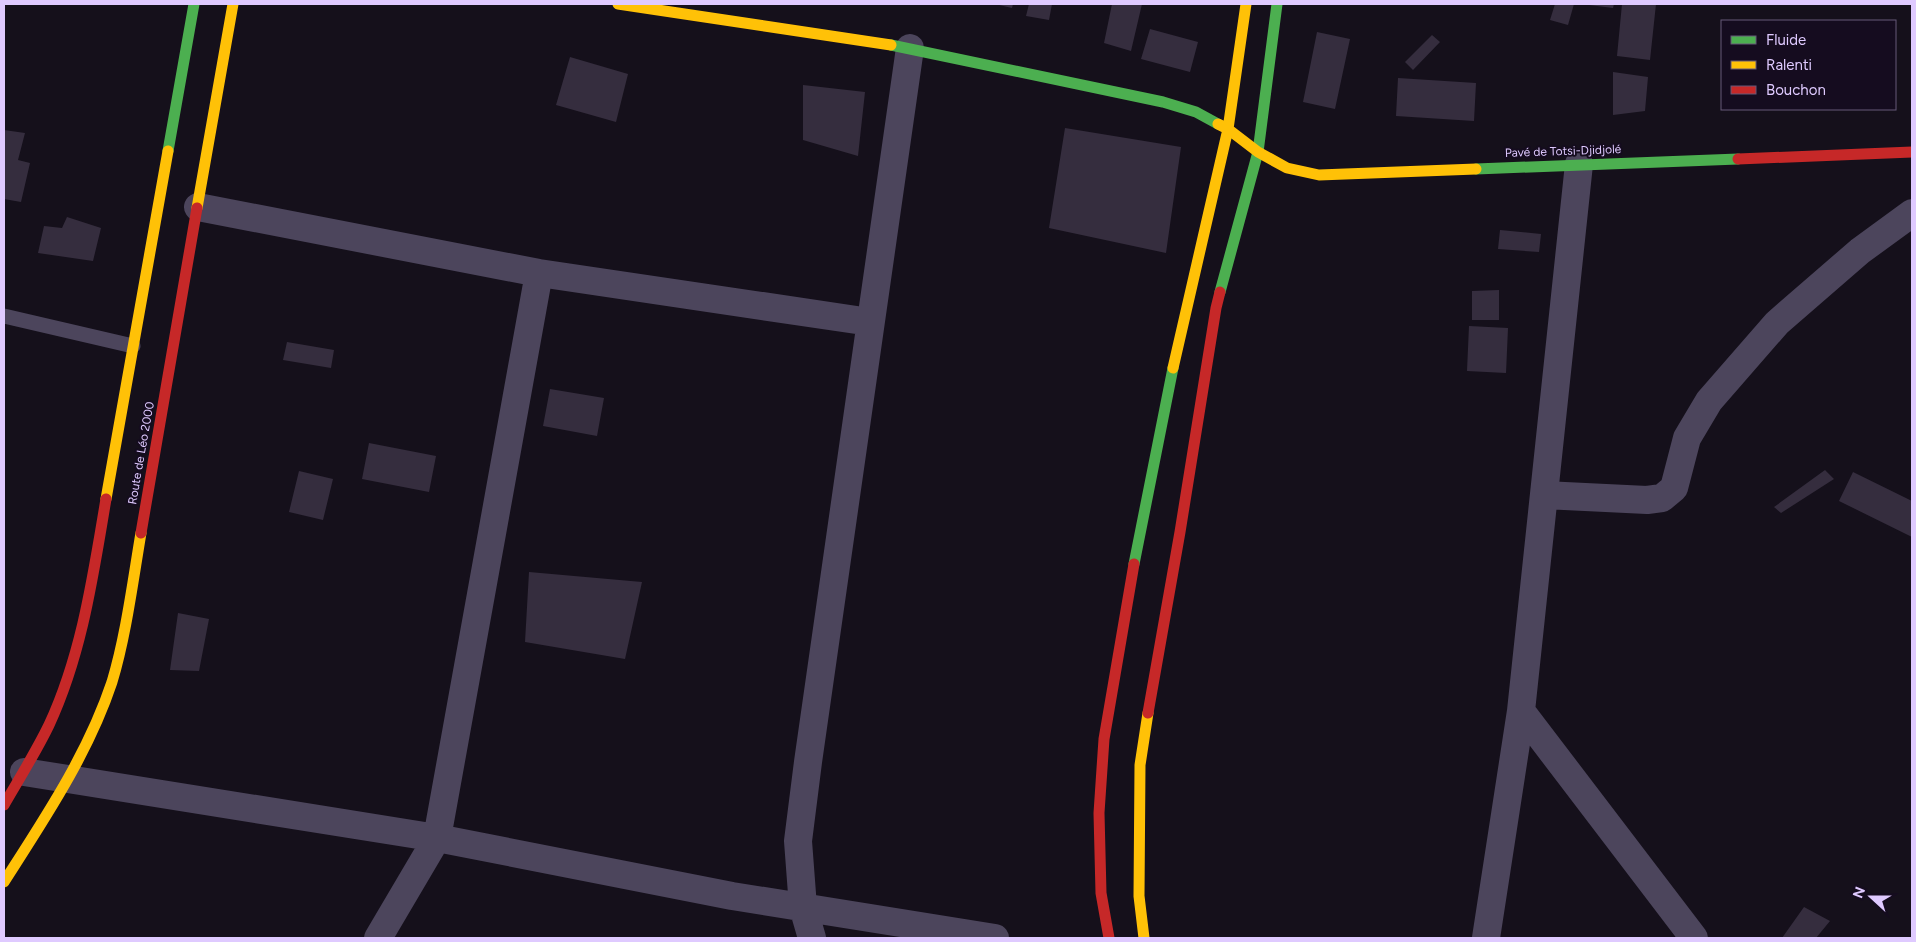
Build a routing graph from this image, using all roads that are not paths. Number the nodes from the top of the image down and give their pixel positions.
1 (194, 4) edge
2 (233, 4) edge
3 (618, 4) edge
4 (1246, 4) edge
5 (1277, 4) edge
6 (910, 48) junction
7 (1228, 129) junction
8 (1258, 152) junction
9 (1912, 152) edge
10 (1579, 164) junction
11 (198, 207) junction
12 (1912, 213) edge
13 (539, 273) junction
14 (4, 316) edge
15 (870, 322) junction
16 (133, 346) junction
17 (1544, 496) junction
18 (1521, 711) junction
19 (24, 772) junction
20 (68, 779) junction
21 (4, 805) edge
22 (437, 838) junction
23 (4, 882) edge
24 (803, 907) junction
25 (378, 938) edge
26 (812, 938) edge
27 (995, 938) edge
28 (1109, 938) edge
29 (1144, 938) edge
30 (1486, 938) edge
31 (1694, 938) edge

1 - 16 street
2 - 11 street, Route de Léo 2000
3 - 6 street, Pavé de Totsi-Djidjolé
4 - 7 street
5 - 8 street
6 - 7 street, Pavé de Totsi-Djidjolé
6 - 15 street
7 - 8 street, Pavé de Totsi-Djidjolé
7 - 28 street
8 - 10 street, Pavé de Totsi-Djidjolé
8 - 29 street
9 - 10 street, Pavé de Totsi-Djidjolé
10 - 17 street
11 - 13 street
11 - 20 street, Route de Léo 2000
12 - 17 street
13 - 15 street
13 - 22 street
14 - 16 lane
15 - 24 street
16 - 19 street
17 - 18 street
18 - 30 street
18 - 31 street
19 - 20 street
19 - 21 street
20 - 22 street
20 - 23 street, Route de Léo 2000
22 - 24 street
22 - 25 street
24 - 26 street
24 - 27 street

